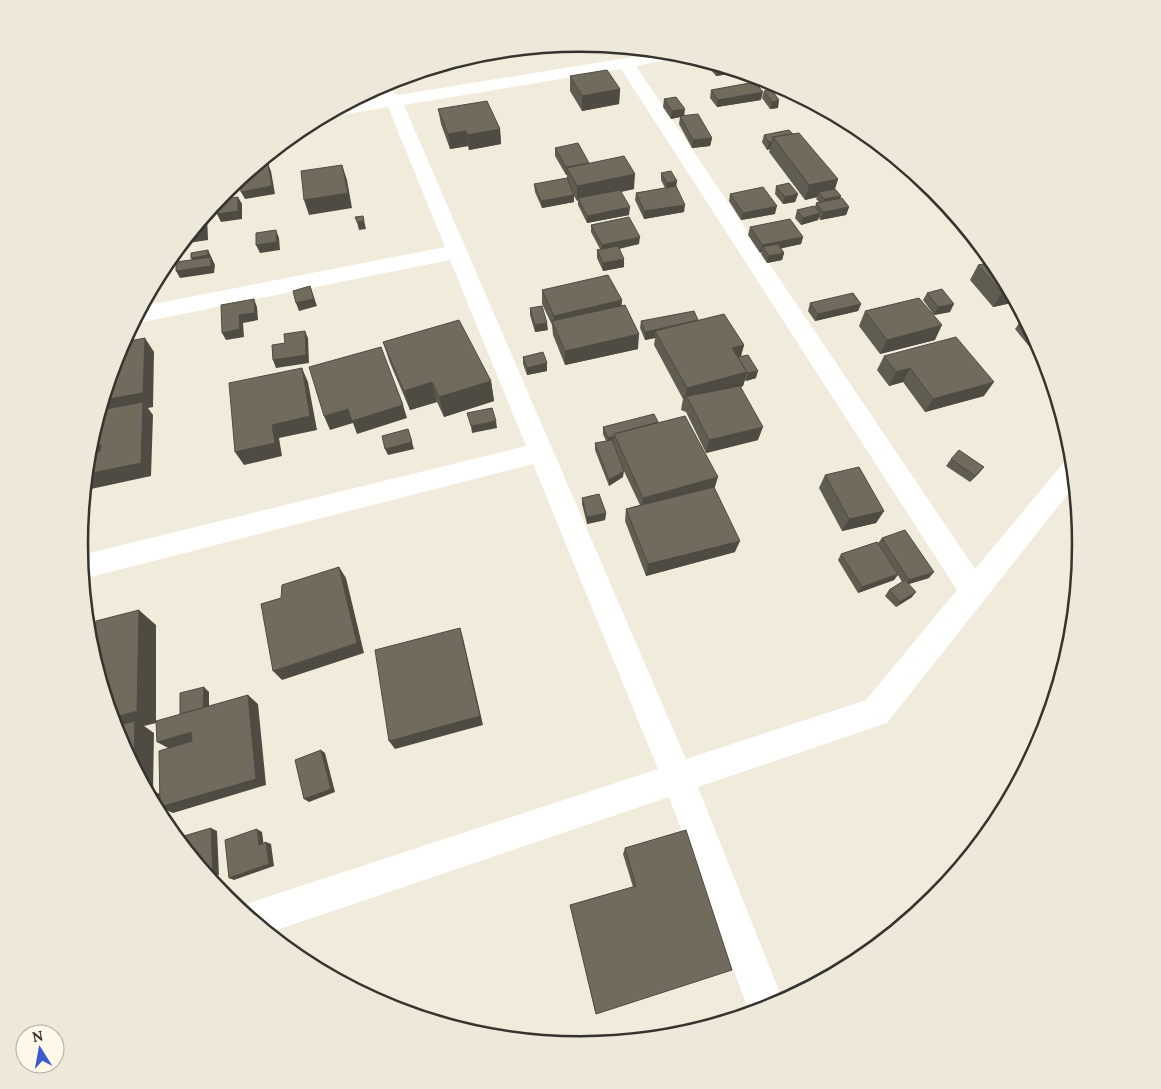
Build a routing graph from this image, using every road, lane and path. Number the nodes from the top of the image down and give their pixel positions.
1 (656, 59) edge
2 (626, 64) junction
3 (385, 95) edge
4 (371, 99) edge
5 (457, 252) junction
6 (146, 313) edge
7 (541, 452) junction
8 (1067, 476) edge
9 (89, 565) edge
10 (974, 592) junction
11 (678, 778) junction
12 (260, 917) edge
13 (764, 1001) edge

1 - 2 street
2 - 3 street
2 - 10 street
3 - 4 street
3 - 5 street
5 - 6 street
5 - 7 street
7 - 9 street
7 - 11 street
8 - 10 street
10 - 11 street
11 - 12 street
11 - 13 street

